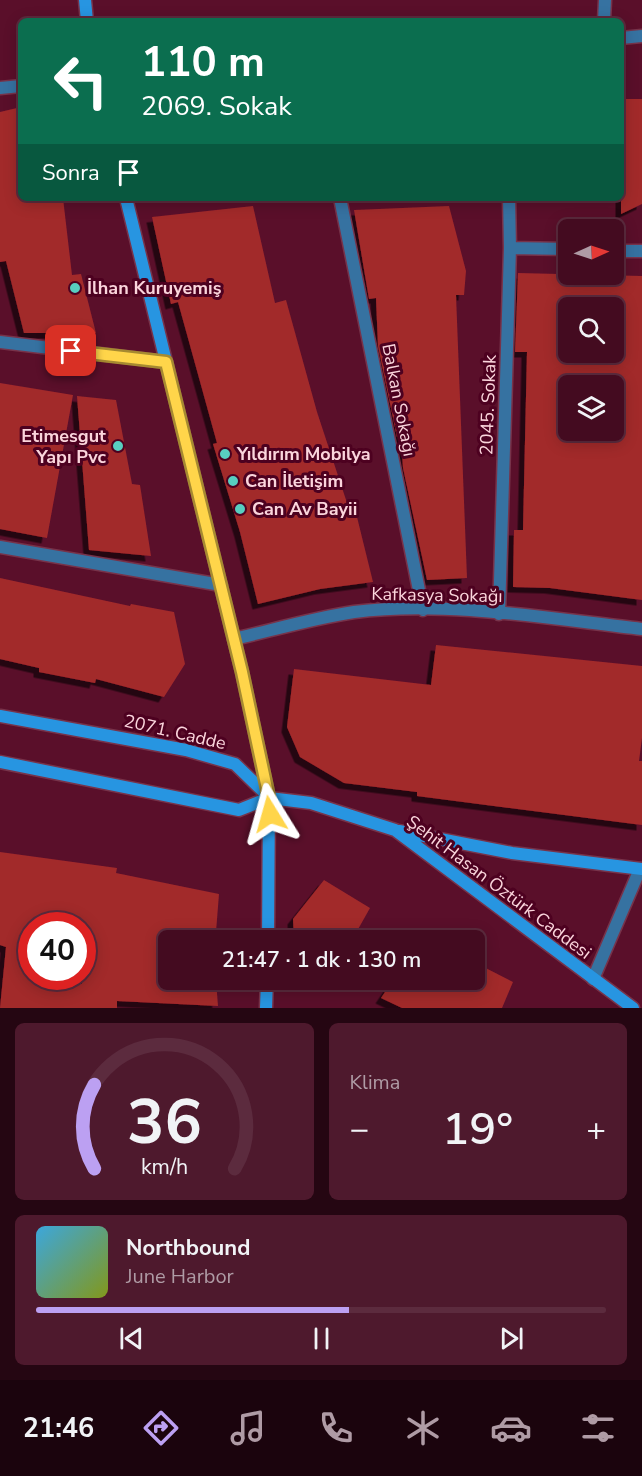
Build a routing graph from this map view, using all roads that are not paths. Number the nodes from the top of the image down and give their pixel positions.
1 (85, 0) edge
2 (605, 0) edge
3 (87, 18) edge
4 (604, 18) edge
5 (642, 36) edge
6 (624, 38) edge
7 (18, 86) edge
8 (0, 88) edge
9 (127, 201) edge
10 (341, 201) edge
11 (509, 201) edge
12 (510, 248) junction
13 (558, 249) edge
14 (624, 250) edge
15 (642, 251) edge
16 (0, 342) edge
17 (166, 362) junction
18 (0, 547) edge
19 (221, 585) junction
20 (423, 610) junction
21 (499, 614) junction
22 (642, 629) edge
23 (234, 639) junction
24 (0, 716) edge
25 (0, 762) edge
26 (269, 798) junction
27 (395, 830) junction
28 (641, 869) edge
29 (268, 930) edge
30 (593, 979) junction
31 (267, 990) edge
32 (266, 1008) edge
33 (633, 1008) edge

1 - 3 street
2 - 4 street
5 - 6 street
7 - 8 street
9 - 17 street
10 - 20 street, Balkan Sokağı
11 - 12 street, 2045. Sokak
12 - 13 street
12 - 21 street, 2045. Sokak
14 - 15 street
16 - 17 street
17 - 19 street
18 - 19 street
19 - 23 street
20 - 21 street, Kafkasya Sokağı
20 - 23 street, Kafkasya Sokağı
21 - 22 street, Kafkasya Sokağı
23 - 26 street
24 - 26 street, 2071. Cadde
25 - 26 street
26 - 27 street, Şehit Hasan Öztürk Caddesi
26 - 29 street
27 - 28 street
27 - 30 street, Şehit Hasan Öztürk Caddesi
28 - 30 street
30 - 33 street, Şehit Hasan Öztürk Caddesi
31 - 32 street

